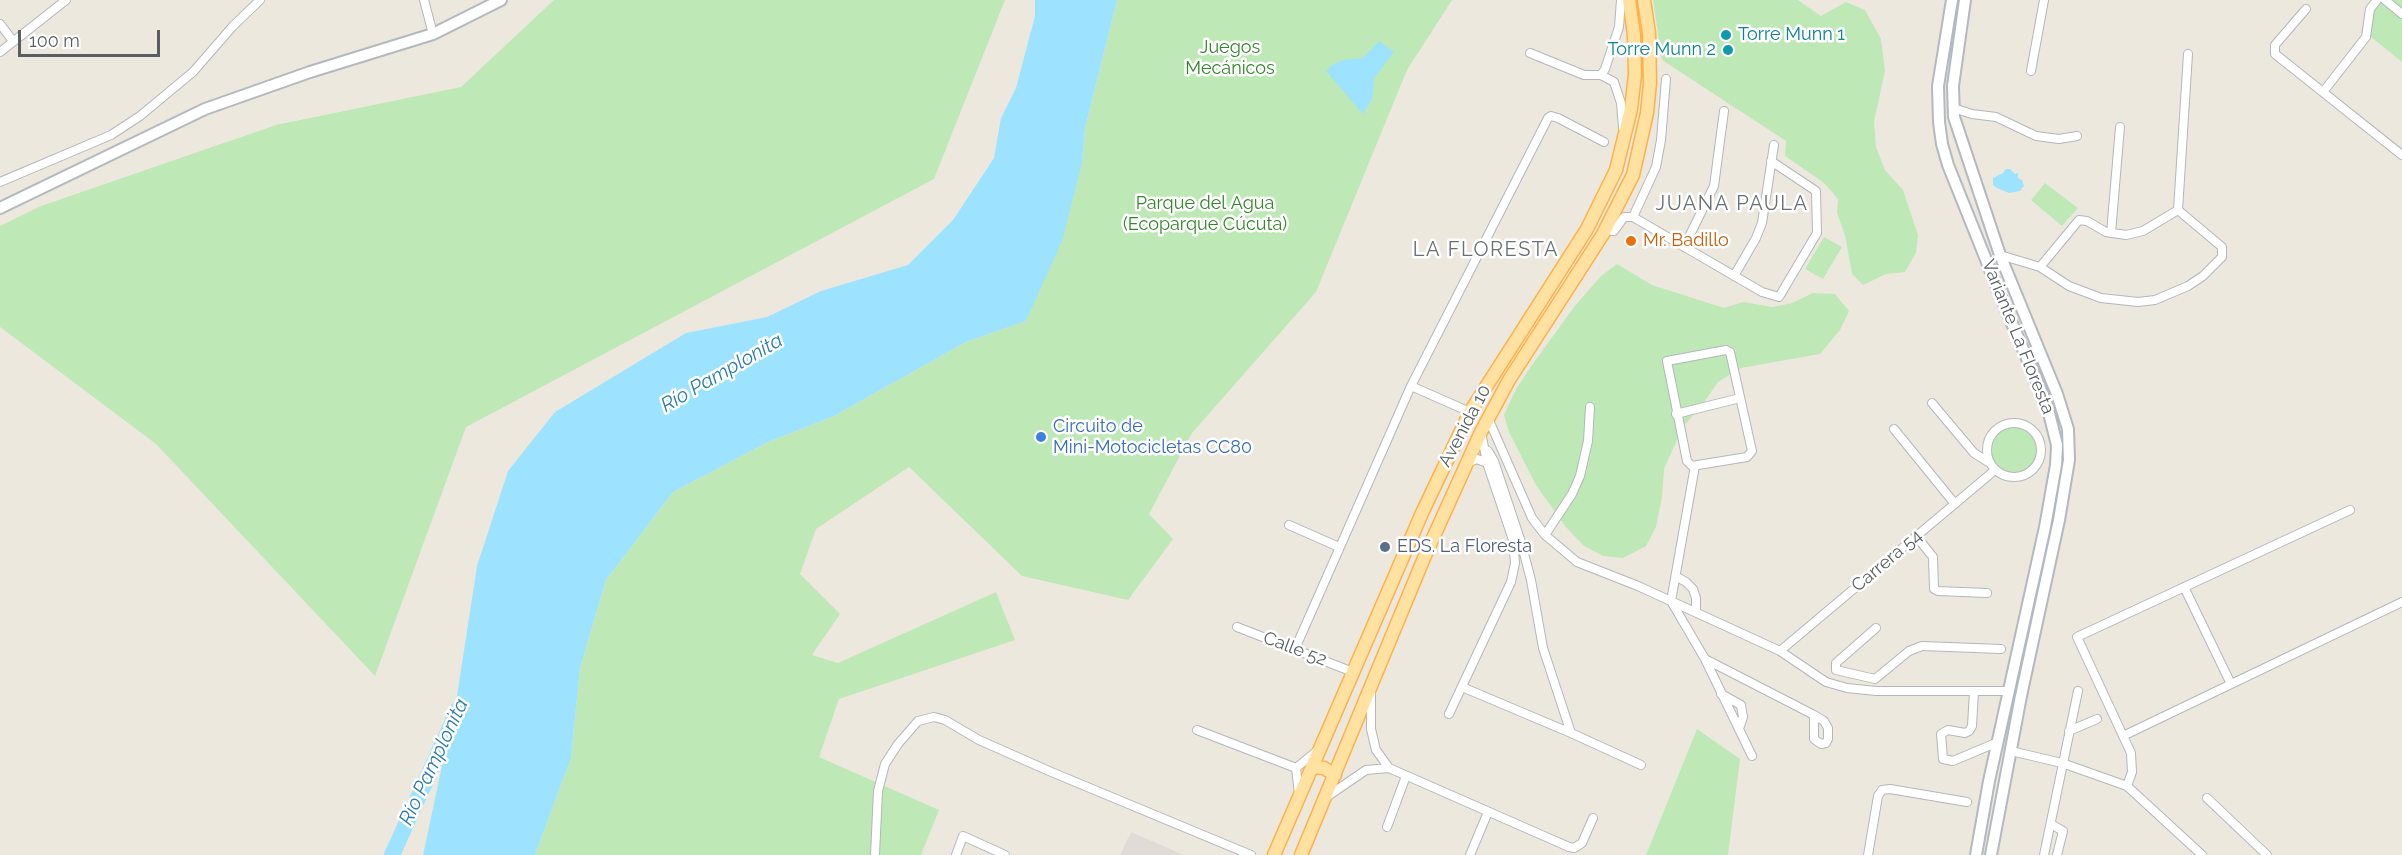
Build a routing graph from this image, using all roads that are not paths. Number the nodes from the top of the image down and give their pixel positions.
1 (66, 0) edge
2 (260, 0) edge
3 (424, 0) edge
4 (501, 0) edge
5 (1621, 0) edge
6 (1629, 0) edge
7 (1644, 0) edge
8 (1952, 0) edge
9 (1965, 0) edge
10 (2044, 0) edge
11 (2377, 0) edge
12 (2385, 0) edge
13 (2306, 9) dead end
14 (2402, 14) edge
15 (0, 24) edge
16 (433, 34) junction
17 (13, 41) junction
18 (0, 52) edge
19 (1530, 53) dead end
20 (2188, 54) dead end
21 (2031, 71) dead end
22 (1601, 75) junction
23 (1666, 79) dead end
24 (2323, 92) junction
25 (1953, 108) junction
26 (1724, 111) dead end
27 (2120, 128) dead end
28 (2077, 136) dead end
29 (1604, 142) dead end
30 (1623, 144) junction
31 (1774, 145) dead end
32 (2402, 155) edge
33 (1771, 161) junction
34 (0, 182) edge
35 (0, 208) edge
36 (2178, 210) junction
37 (1633, 217) junction
38 (1605, 230) junction
39 (2111, 233) junction
40 (1684, 247) junction
41 (2000, 255) junction
42 (2040, 267) junction
43 (1734, 276) junction
44 (2010, 280) junction
45 (1997, 285) junction
46 (1411, 386) junction
47 (1740, 398) junction
48 (1932, 404) dead end
49 (1590, 407) dead end
50 (1470, 412) junction
51 (1676, 414) junction
52 (1488, 418) junction
53 (1894, 429) dead end
54 (1481, 432) junction
55 (1486, 447) junction
56 (1487, 462) junction
57 (1467, 463) junction
58 (1695, 466) junction
59 (1992, 466) junction
60 (1955, 504) junction
61 (2350, 510) dead end
62 (1289, 525) dead end
63 (1545, 535) junction
64 (1916, 536) junction
65 (1339, 547) junction
66 (1677, 577) junction
67 (2184, 587) junction
68 (1987, 593) dead end
69 (1671, 601) junction
70 (2402, 602) edge
71 (1696, 611) junction
72 (2024, 622) junction
73 (2036, 626) junction
74 (1237, 627) dead end
75 (1876, 628) dead end
76 (1294, 649) junction
77 (2001, 649) dead end
78 (1780, 651) junction
79 (1704, 659) junction
80 (1353, 672) junction
81 (1875, 679) junction
82 (2231, 684) junction
83 (1462, 687) junction
84 (1371, 688) junction
85 (1876, 691) junction
86 (1974, 691) junction
87 (2009, 691) junction
88 (2078, 691) dead end
89 (1721, 694) junction
90 (1449, 714) dead end
91 (1814, 715) dead end
92 (2097, 719) dead end
93 (1739, 729) junction
94 (1197, 730) dead end
95 (2069, 731) junction
96 (1571, 733) junction
97 (2123, 735) junction
98 (1998, 742) junction
99 (1322, 744) junction
100 (1345, 748) junction
101 (2011, 751) junction
102 (1752, 756) dead end
103 (2062, 763) junction
104 (1641, 765) dead end
105 (1312, 767) junction
106 (1296, 768) junction
107 (1389, 768) junction
108 (1335, 775) junction
109 (1406, 776) junction
110 (2127, 786) junction
111 (1299, 797) junction
112 (1325, 798) junction
113 (2207, 798) dead end
114 (1967, 802) dead end
115 (1488, 812) junction
116 (1593, 818) dead end
117 (2051, 824) junction
118 (1387, 827) dead end
119 (1567, 851) edge
120 (875, 855) edge
121 (956, 855) edge
122 (1005, 855) edge
123 (1251, 855) edge
124 (1274, 855) edge
125 (1301, 855) edge
126 (1470, 855) edge
127 (1868, 855) edge
128 (1976, 855) edge
129 (1991, 855) edge
130 (2044, 855) edge
131 (2057, 855) edge
132 (2202, 855) edge
133 (2267, 855) edge

1 - 17 street
2 - 34 street
3 - 16 street
4 - 16 main road
5 - 22 street
6 - 30 main road, Avenida 10
7 - 38 main road, Avenida 10
8 - 45 main road, Variante La Floresta
9 - 25 main road, Variante La Floresta
10 - 21 street
11 - 24 street
12 - 14 street
13 - 24 street
15 - 17 street
16 - 35 main road
17 - 18 street
19 - 22 street
20 - 36 street
22 - 30 street
23 - 37 street
24 - 32 street
25 - 28 street
25 - 41 main road, Variante La Floresta
26 - 40 street
27 - 39 street
29 - 46 street
30 - 50 main road, Avenida 10
31 - 33 street
33 - 43 street
33 - 43 street
36 - 39 street
36 - 42 street
37 - 38 street
37 - 40 street
38 - 52 main road, Avenida 10
39 - 42 street
40 - 43 street
41 - 42 street
41 - 44 main road, Variante La Floresta
44 - 45 main road
44 - 73 main road, Variante La Floresta
45 - 72 main road, Variante La Floresta
46 - 50 street
46 - 65 street
47 - 51 street
47 - 51 street
47 - 58 street
48 - 59 street
49 - 63 street
50 - 80 main road, Avenida 10
51 - 58 street
52 - 54 main road, Avenida 10
52 - 63 street
53 - 60 street
54 - 55 street
54 - 57 main road, Avenida 10
55 - 56 street
55 - 96 street
56 - 57 street
56 - 83 street
57 - 84 main road, Avenida 10
58 - 66 street
59 - 59 street
59 - 60 street, Carrera 54
60 - 64 street, Carrera 54
61 - 67 street
62 - 65 street
63 - 69 street
64 - 68 street
64 - 78 street, Carrera 54
65 - 76 street
66 - 69 street
66 - 71 street
67 - 82 street
67 - 97 street
69 - 71 street
69 - 79 street
70 - 82 street
71 - 78 street
72 - 73 main road
72 - 87 main road, Variante La Floresta
73 - 101 main road, Variante La Floresta
74 - 76 street, Calle 52
75 - 81 street
76 - 80 street, Calle 52
77 - 81 street
78 - 85 street
79 - 89 street
79 - 91 street
80 - 99 main road, Avenida 10
81 - 85 street
82 - 97 street
83 - 90 street
83 - 96 street
84 - 100 main road, Avenida 10
84 - 107 street
85 - 86 street
86 - 87 street
86 - 98 street
87 - 98 main road, Variante La Floresta
88 - 95 street
89 - 93 street
89 - 93 street
92 - 95 street
93 - 102 street
94 - 106 street
95 - 103 street
96 - 104 street
97 - 110 street
98 - 128 main road, Variante La Floresta
99 - 100 main road
99 - 105 main road, Avenida 10
99 - 106 street
100 - 108 main road, Avenida 10
101 - 103 street
101 - 129 main road, Variante La Floresta
103 - 110 street
103 - 117 street
105 - 108 main road
105 - 111 main road, Avenida 10
106 - 111 street
107 - 109 street
107 - 112 street
108 - 112 main road, Avenida 10
109 - 115 street
109 - 118 street
110 - 132 street
111 - 124 main road, Avenida 10
112 - 125 main road, Avenida 10
113 - 133 street
114 - 127 street
115 - 119 street
115 - 126 street
116 - 119 street
117 - 130 street
117 - 131 street
120 - 123 street
121 - 122 street

